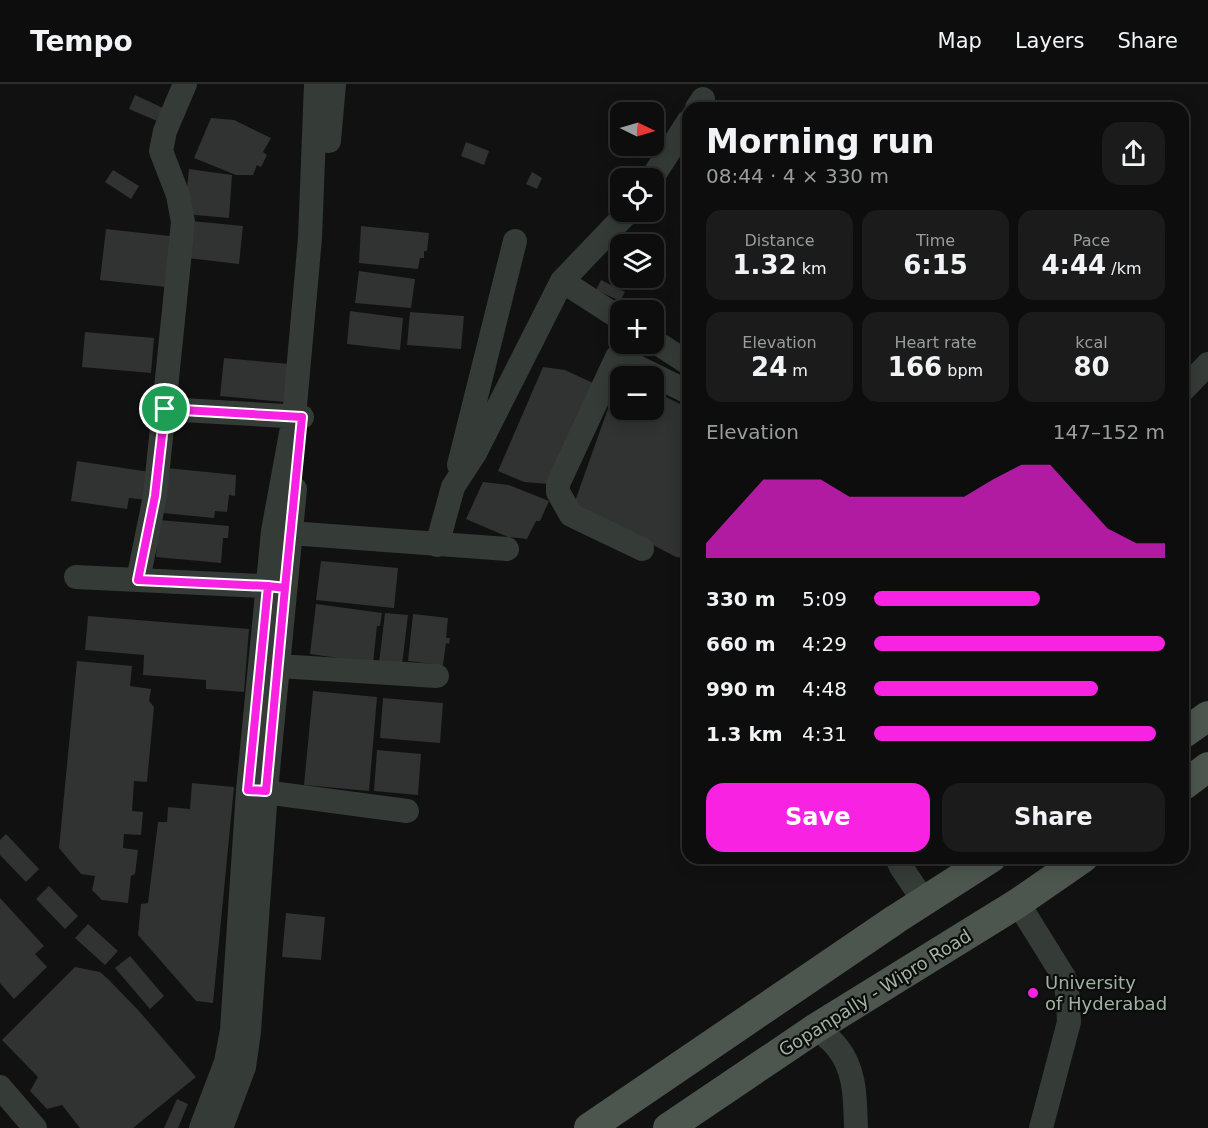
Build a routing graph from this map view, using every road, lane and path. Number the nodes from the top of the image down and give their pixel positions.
1 (185, 84) edge
2 (316, 84) edge
3 (334, 84) edge
4 (682, 131) edge
5 (658, 168) edge
6 (618, 222) edge
7 (515, 241) dead end
8 (562, 281) junction
9 (610, 313) edge
10 (664, 346) edge
11 (682, 354) edge
12 (1208, 364) edge
13 (1189, 384) edge
14 (682, 389) edge
15 (165, 409) junction
16 (298, 417) junction
17 (453, 487) junction
18 (290, 533) junction
19 (437, 545) junction
20 (507, 549) dead end
21 (642, 549) dead end
22 (76, 577) dead end
23 (138, 580) junction
24 (276, 587) junction
25 (278, 666) junction
26 (437, 676) dead end
27 (1208, 716) edge
28 (1189, 729) edge
29 (1208, 767) edge
30 (1189, 781) edge
31 (257, 790) junction
32 (408, 811) dead end
33 (900, 864) edge
34 (982, 864) edge
35 (1074, 864) edge
36 (924, 901) junction
37 (1018, 903) junction
38 (816, 1028) junction
39 (0, 1087) edge
40 (35, 1128) edge
41 (201, 1128) edge
42 (221, 1128) edge
43 (589, 1128) edge
44 (668, 1128) edge
45 (856, 1128) edge
46 (1041, 1128) edge

1 - 15 street
2 - 16 street
3 - 16 street
4 - 5 street
6 - 8 street
7 - 17 street
8 - 9 street
8 - 17 street
10 - 11 street
12 - 13 street
14 - 21 street
15 - 16 street
15 - 23 street
16 - 18 street
16 - 24 street
17 - 19 street
18 - 19 street
18 - 24 street
19 - 20 street
22 - 23 street
23 - 24 street
24 - 25 street
24 - 31 street
25 - 26 street
25 - 31 street
27 - 28 main road
29 - 30 main road
31 - 32 street
31 - 41 street
31 - 42 street
33 - 36 street
34 - 36 main road
35 - 37 main road, Gopanpally - Wipro Road
36 - 43 main road
37 - 38 main road, Gopanpally - Wipro Road
37 - 46 street
38 - 44 main road, Gopanpally - Wipro Road
38 - 45 street
39 - 40 street

